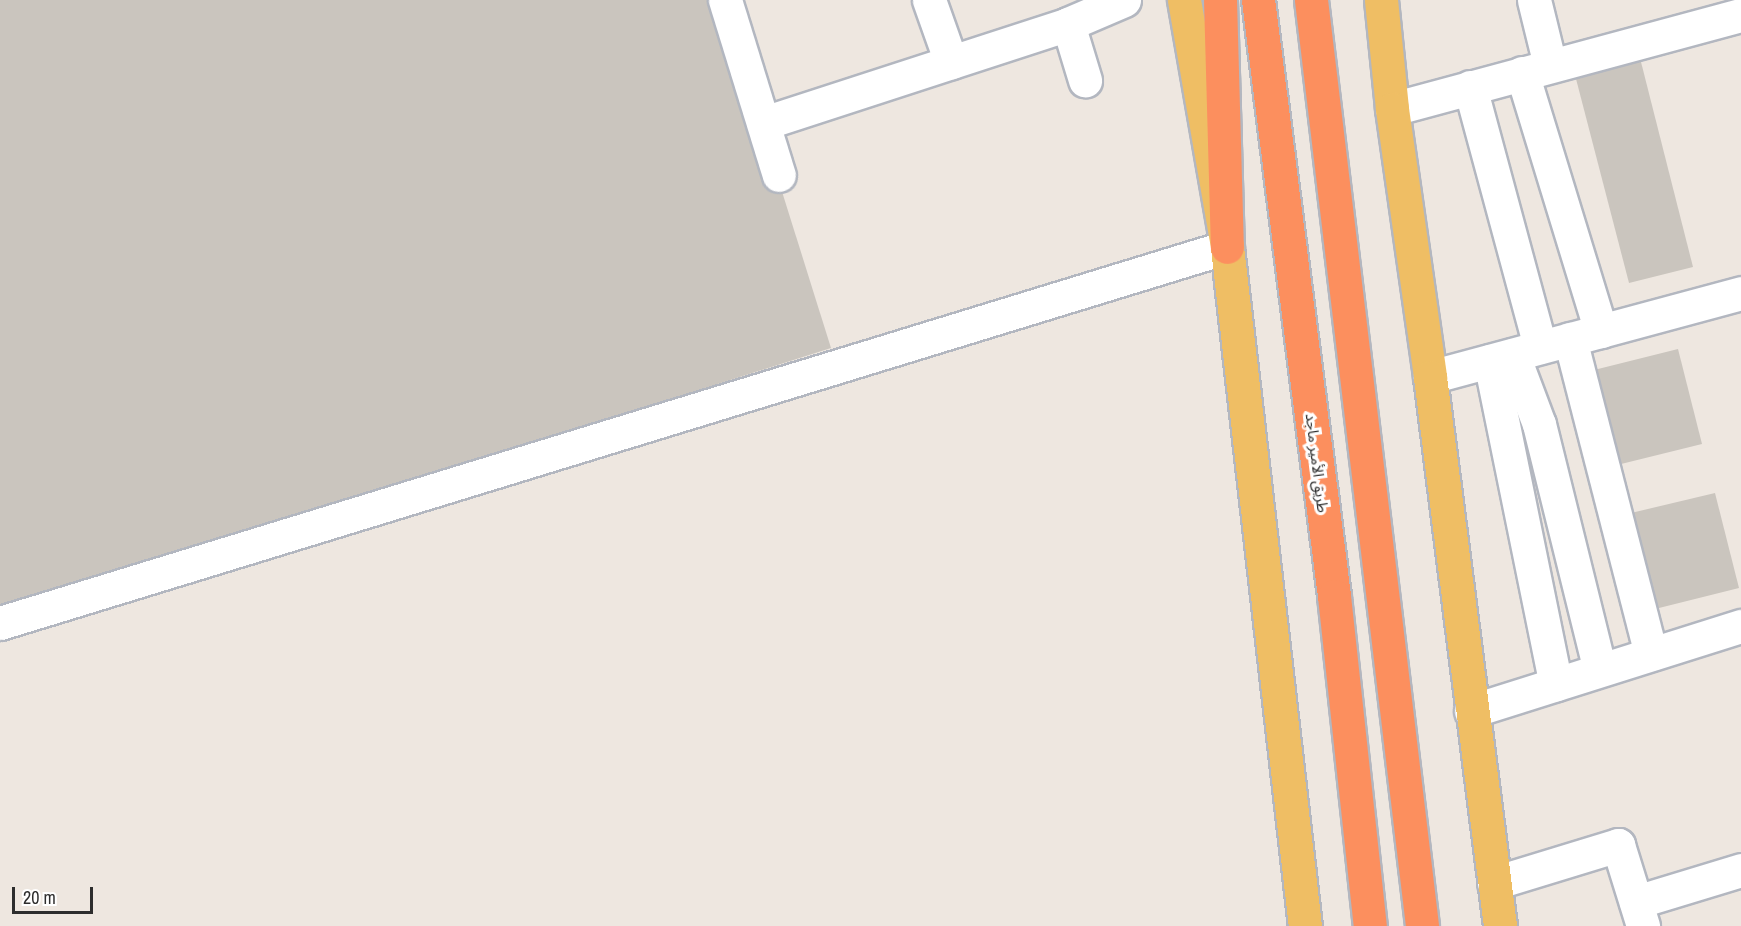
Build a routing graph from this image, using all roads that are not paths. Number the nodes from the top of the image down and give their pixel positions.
1 (725, 0) edge
2 (929, 0) edge
3 (1124, 0) edge
4 (1184, 0) edge
5 (1220, 0) edge
6 (1258, 0) edge
7 (1311, 0) edge
8 (1364, 0) edge
9 (1381, 0) edge
10 (1534, 0) edge
11 (1741, 15) edge
12 (1068, 24) junction
13 (951, 62) junction
14 (1536, 69) junction
15 (1085, 80) dead end
16 (1470, 87) junction
17 (1392, 109) junction
18 (764, 123) junction
19 (779, 176) dead end
20 (1227, 247) junction
21 (1741, 293) edge
22 (1601, 331) junction
23 (1528, 351) junction
24 (1430, 377) junction
25 (0, 623) edge
26 (1741, 626) edge
27 (1651, 654) junction
28 (1600, 670) junction
29 (1556, 684) junction
30 (1471, 711) junction
31 (1741, 870) edge
32 (1494, 883) junction
33 (1639, 914) edge
34 (1305, 926) edge
35 (1370, 926) edge
36 (1422, 926) edge
37 (1500, 926) edge

1 - 18 street
2 - 13 street
3 - 12 street
4 - 20 main road
5 - 20 highway
6 - 35 highway, طريق الأمير ماجد
7 - 36 highway
8 - 17 main road
9 - 17 main road
10 - 14 street
11 - 14 street
12 - 13 street
12 - 15 street
13 - 18 street
14 - 16 street
14 - 22 street
16 - 17 street
16 - 23 street
17 - 24 main road
18 - 19 street
20 - 25 street
20 - 34 main road
21 - 22 street
22 - 23 street
23 - 24 street
23 - 27 street
23 - 28 street
23 - 29 street
24 - 30 main road
26 - 27 street
27 - 28 street
28 - 29 street
29 - 30 street
30 - 32 main road
31 - 33 street
32 - 33 street
32 - 37 main road

